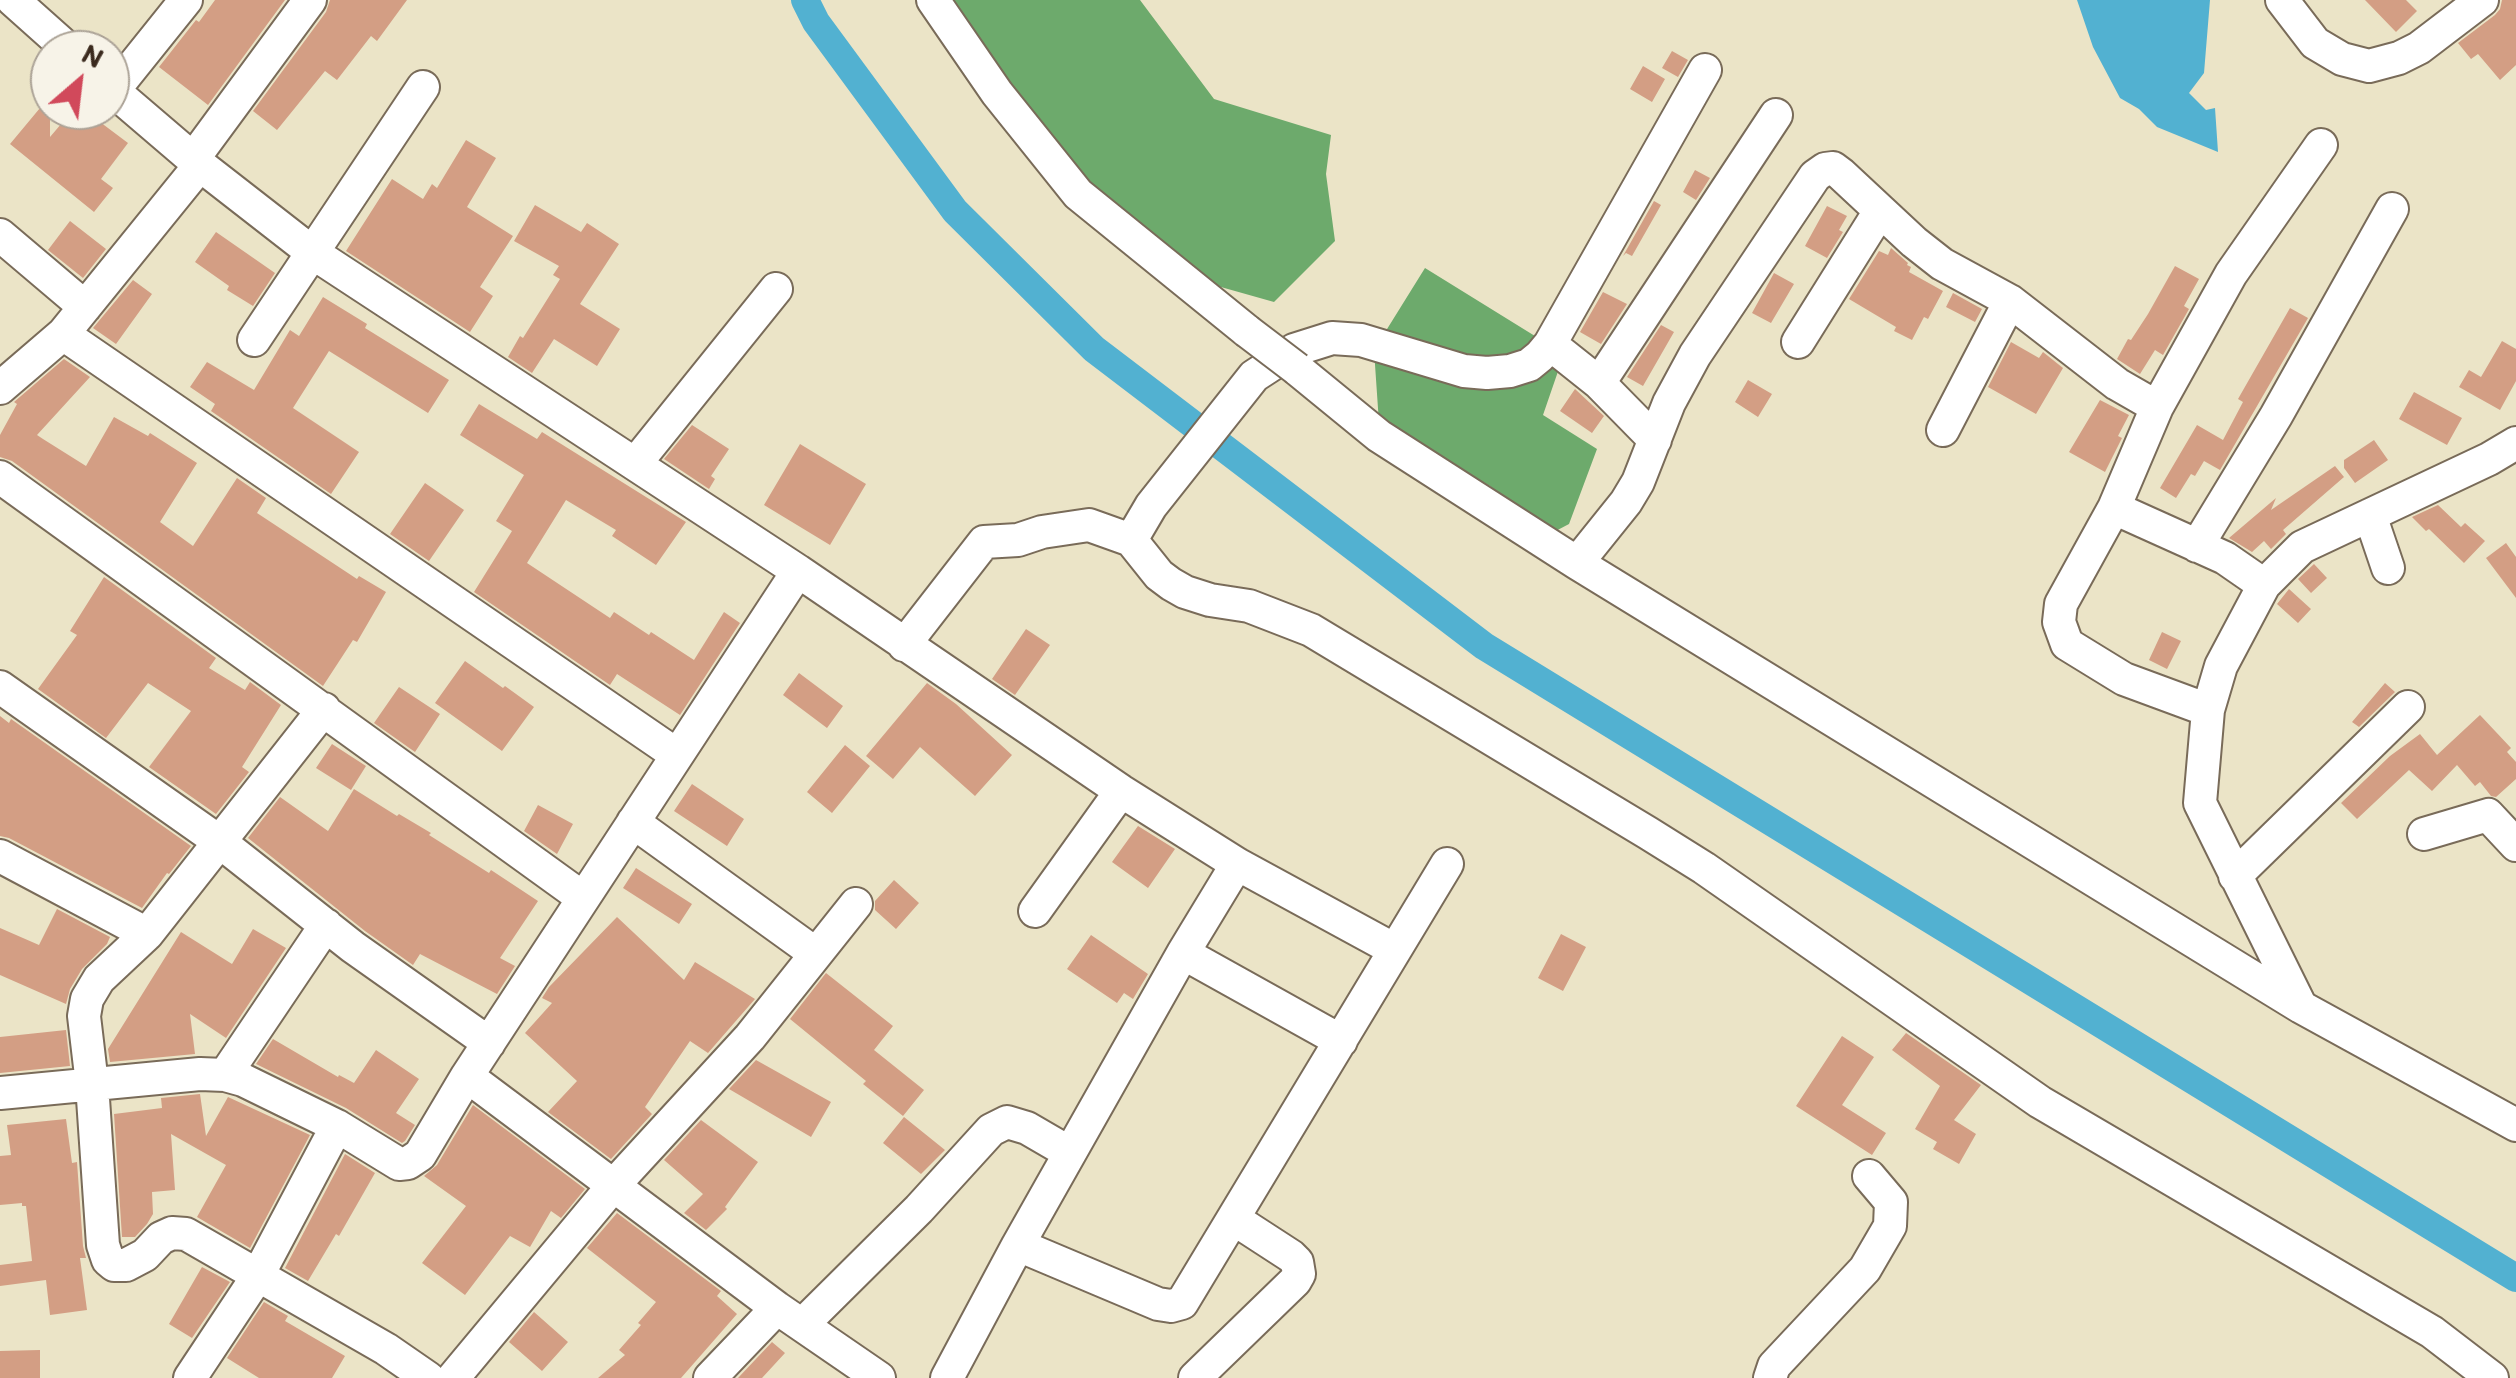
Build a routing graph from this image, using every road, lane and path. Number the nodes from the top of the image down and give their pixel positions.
1 (186, 0) edge
2 (310, 0) edge
3 (933, 0) edge
4 (2282, 0) edge
5 (2482, 0) edge
6 (20, 2) edge
7 (49, 30) edge
8 (130, 67) edge
9 (1705, 70) dead end
10 (424, 87) dead end
11 (130, 105) edge
12 (1776, 114) dead end
13 (2321, 145) dead end
14 (196, 162) junction
15 (2392, 209) dead end
16 (1880, 211) junction
17 (0, 235) edge
18 (313, 252) junction
19 (776, 289) dead end
20 (2003, 297) junction
21 (85, 307) junction
22 (62, 334) junction
23 (254, 340) dead end
24 (1798, 342) dead end
25 (1550, 344) junction
26 (15, 357) edge
27 (1957, 366) dead end
28 (1598, 383) junction
29 (0, 388) edge
30 (2157, 407) junction
31 (1943, 430) dead end
32 (1655, 440) junction
33 (2502, 462) edge
34 (635, 464) junction
35 (0, 477) edge
36 (2114, 508) junction
37 (2370, 514) junction
38 (1131, 540) junction
39 (2197, 546) junction
40 (1577, 563) junction
41 (2388, 568) dead end
42 (798, 572) junction
43 (2264, 585) junction
44 (904, 645) junction
45 (0, 687) edge
46 (2408, 708) dead end
47 (324, 709) junction
48 (2208, 710) junction
49 (677, 755) junction
50 (1121, 791) junction
51 (634, 822) junction
52 (2424, 834) dead end
53 (220, 842) junction
54 (2516, 844) edge
55 (0, 856) edge
56 (1237, 864) junction
57 (1446, 864) dead end
58 (2234, 876) junction
59 (583, 898) junction
60 (856, 904) dead end
61 (1035, 911) dead end
62 (326, 925) junction
63 (147, 934) junction
64 (1395, 950) junction
65 (1183, 953) junction
66 (816, 954) junction
67 (2301, 1007) junction
68 (1341, 1041) junction
69 (489, 1042) junction
70 (225, 1074) junction
71 (467, 1076) junction
72 (92, 1084) junction
73 (0, 1093) edge
74 (2516, 1125) edge
75 (337, 1126) junction
76 (1070, 1152) junction
77 (1869, 1176) dead end
78 (612, 1186) junction
79 (1234, 1219) junction
80 (1018, 1245) junction
81 (257, 1277) junction
82 (789, 1317) junction
83 (190, 1378) edge
84 (428, 1378) edge
85 (453, 1378) edge
86 (710, 1378) edge
87 (878, 1378) edge
88 (947, 1378) edge
89 (1194, 1378) edge
90 (1770, 1378) edge
91 (2492, 1378) edge

1 - 8 street
2 - 14 street
3 - 40 street, bridge
4 - 5 street
6 - 7 street
9 - 25 street
10 - 18 street
11 - 14 street
12 - 28 street
13 - 30 street
14 - 18 street
14 - 21 street
15 - 39 street
16 - 20 street
16 - 24 street
16 - 32 street
17 - 21 street
18 - 23 street
18 - 34 street
19 - 34 street
20 - 27 street
20 - 30 street
20 - 31 street
21 - 22 street
22 - 26 street
22 - 49 street
25 - 28 street
25 - 38 street
26 - 29 street
28 - 32 street
30 - 36 street
32 - 40 street
33 - 37 street
34 - 42 street
35 - 47 street
36 - 39 street
36 - 48 street
37 - 41 street
37 - 43 street
38 - 44 street
38 - 91 street
39 - 43 street
40 - 67 street
42 - 44 street
42 - 49 street
43 - 48 street
44 - 50 street
45 - 53 street
46 - 58 street
47 - 53 street
47 - 59 street
48 - 58 street
49 - 51 street
50 - 56 street
50 - 61 street
51 - 59 street
51 - 66 street
52 - 54 street
53 - 62 street
53 - 63 street
55 - 63 street
56 - 64 street
56 - 65 street
57 - 64 street
58 - 67 street
59 - 69 street
60 - 66 street
62 - 69 street
62 - 70 street
63 - 72 street
64 - 68 street
65 - 68 street
65 - 76 street
66 - 78 street
67 - 74 street
68 - 79 street
69 - 71 street
70 - 72 street
70 - 75 street
71 - 75 street
71 - 78 street
72 - 73 street
72 - 81 street
75 - 81 street
76 - 80 street
76 - 82 street
77 - 90 street
78 - 82 street
78 - 85 street
79 - 80 street
79 - 89 street
80 - 88 street
81 - 83 street
81 - 84 street
82 - 86 street
82 - 87 street

